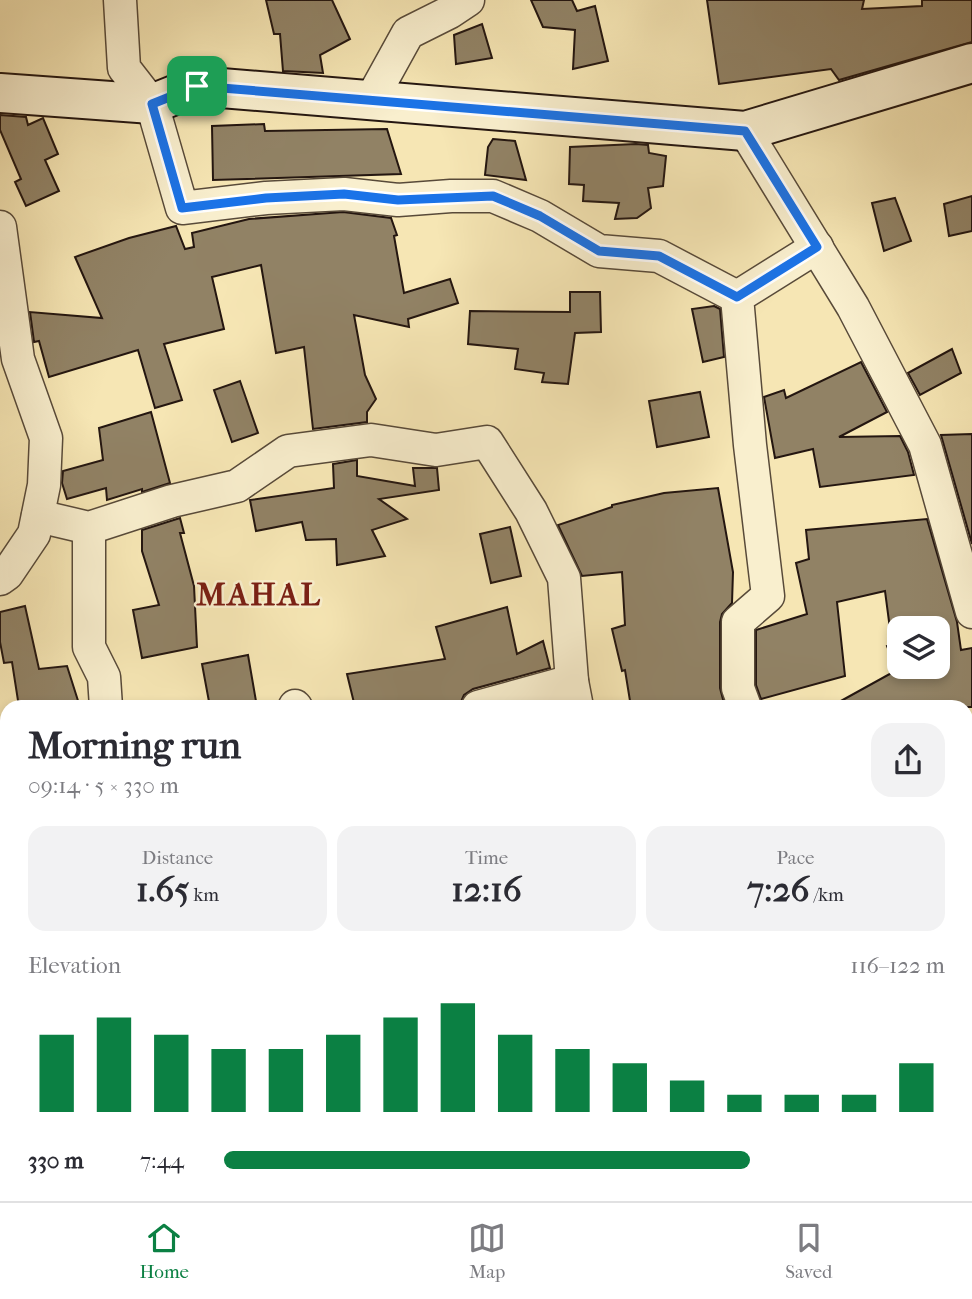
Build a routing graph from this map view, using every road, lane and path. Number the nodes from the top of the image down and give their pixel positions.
1 (120, 0) edge
2 (468, 0) edge
3 (972, 64) edge
4 (0, 93) edge
5 (372, 100) junction
6 (152, 104) junction
7 (745, 131) junction
8 (0, 227) edge
9 (817, 247) junction
10 (737, 297) junction
11 (38, 516) junction
12 (89, 528) junction
13 (0, 579) edge
14 (972, 612) edge
15 (574, 694) edge
16 (106, 700) edge
17 (530, 700) edge
18 (742, 700) edge

1 - 6 street
2 - 5 street
3 - 7 street
4 - 6 street
5 - 6 street
5 - 7 street
6 - 10 street
7 - 9 street
8 - 11 street
9 - 10 street
9 - 14 street
10 - 18 street
11 - 12 street
11 - 13 street
12 - 15 street
12 - 16 street
15 - 17 street

